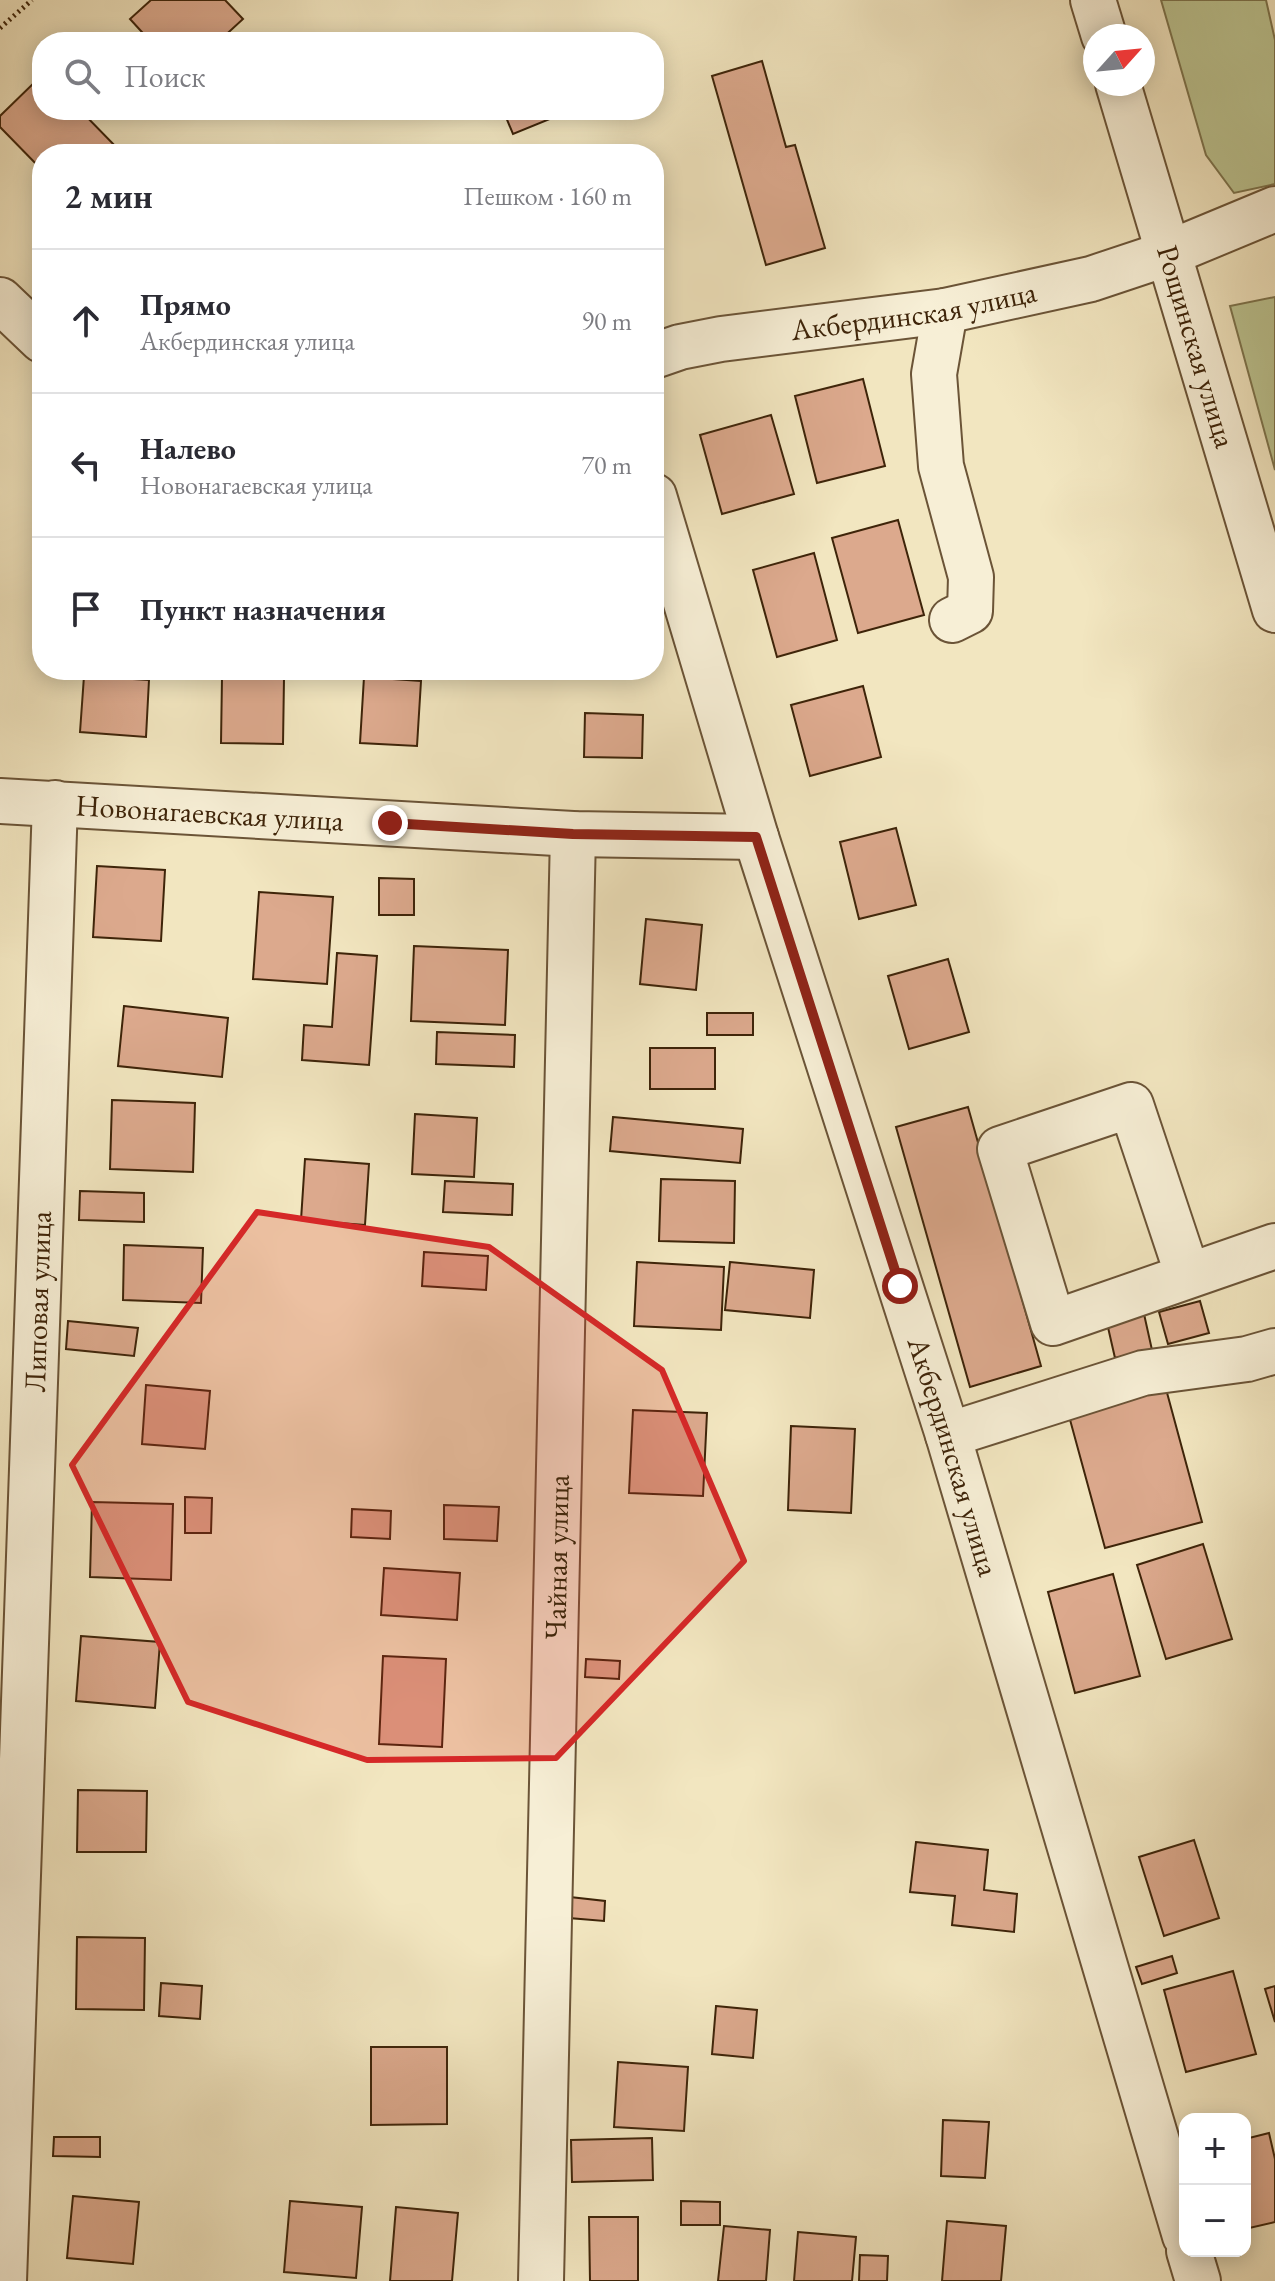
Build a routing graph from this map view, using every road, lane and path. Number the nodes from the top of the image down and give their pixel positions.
1 (32, 0) edge
2 (1093, 0) edge
3 (1100, 24) edge
4 (0, 28) edge
5 (1122, 96) edge
6 (1275, 209) edge
7 (1169, 253) junction
8 (0, 300) edge
9 (945, 311) junction
10 (32, 330) edge
11 (664, 353) edge
12 (664, 529) edge
13 (1275, 610) edge
14 (952, 620) dead end
15 (0, 801) edge
16 (55, 803) junction
17 (573, 834) junction
18 (756, 837) junction
19 (1275, 1246) edge
20 (1188, 1276) junction
21 (1275, 1351) edge
22 (948, 1435) junction
23 (1179, 2216) edge
24 (1191, 2257) edge
25 (4, 2281) edge
26 (541, 2281) edge
27 (1198, 2281) edge

1 - 4 path
2 - 3 street
5 - 7 street, Рощинская улица
6 - 7 street, Акбердинская улица
7 - 9 street, Акбердинская улица
7 - 13 street, Рощинская улица
8 - 10 street
9 - 11 street, Акбердинская улица
9 - 14 street
12 - 18 street, Акбердинская улица
15 - 16 street, Новонагаевская улица
16 - 17 street, Новонагаевская улица
16 - 25 street, Липовая улица
17 - 18 street, Новонагаевская улица
17 - 26 street, Чайная улица
18 - 22 street, Акбердинская улица
19 - 20 street
20 - 20 street
21 - 22 street
22 - 23 street, Акбердинская улица
24 - 27 street

